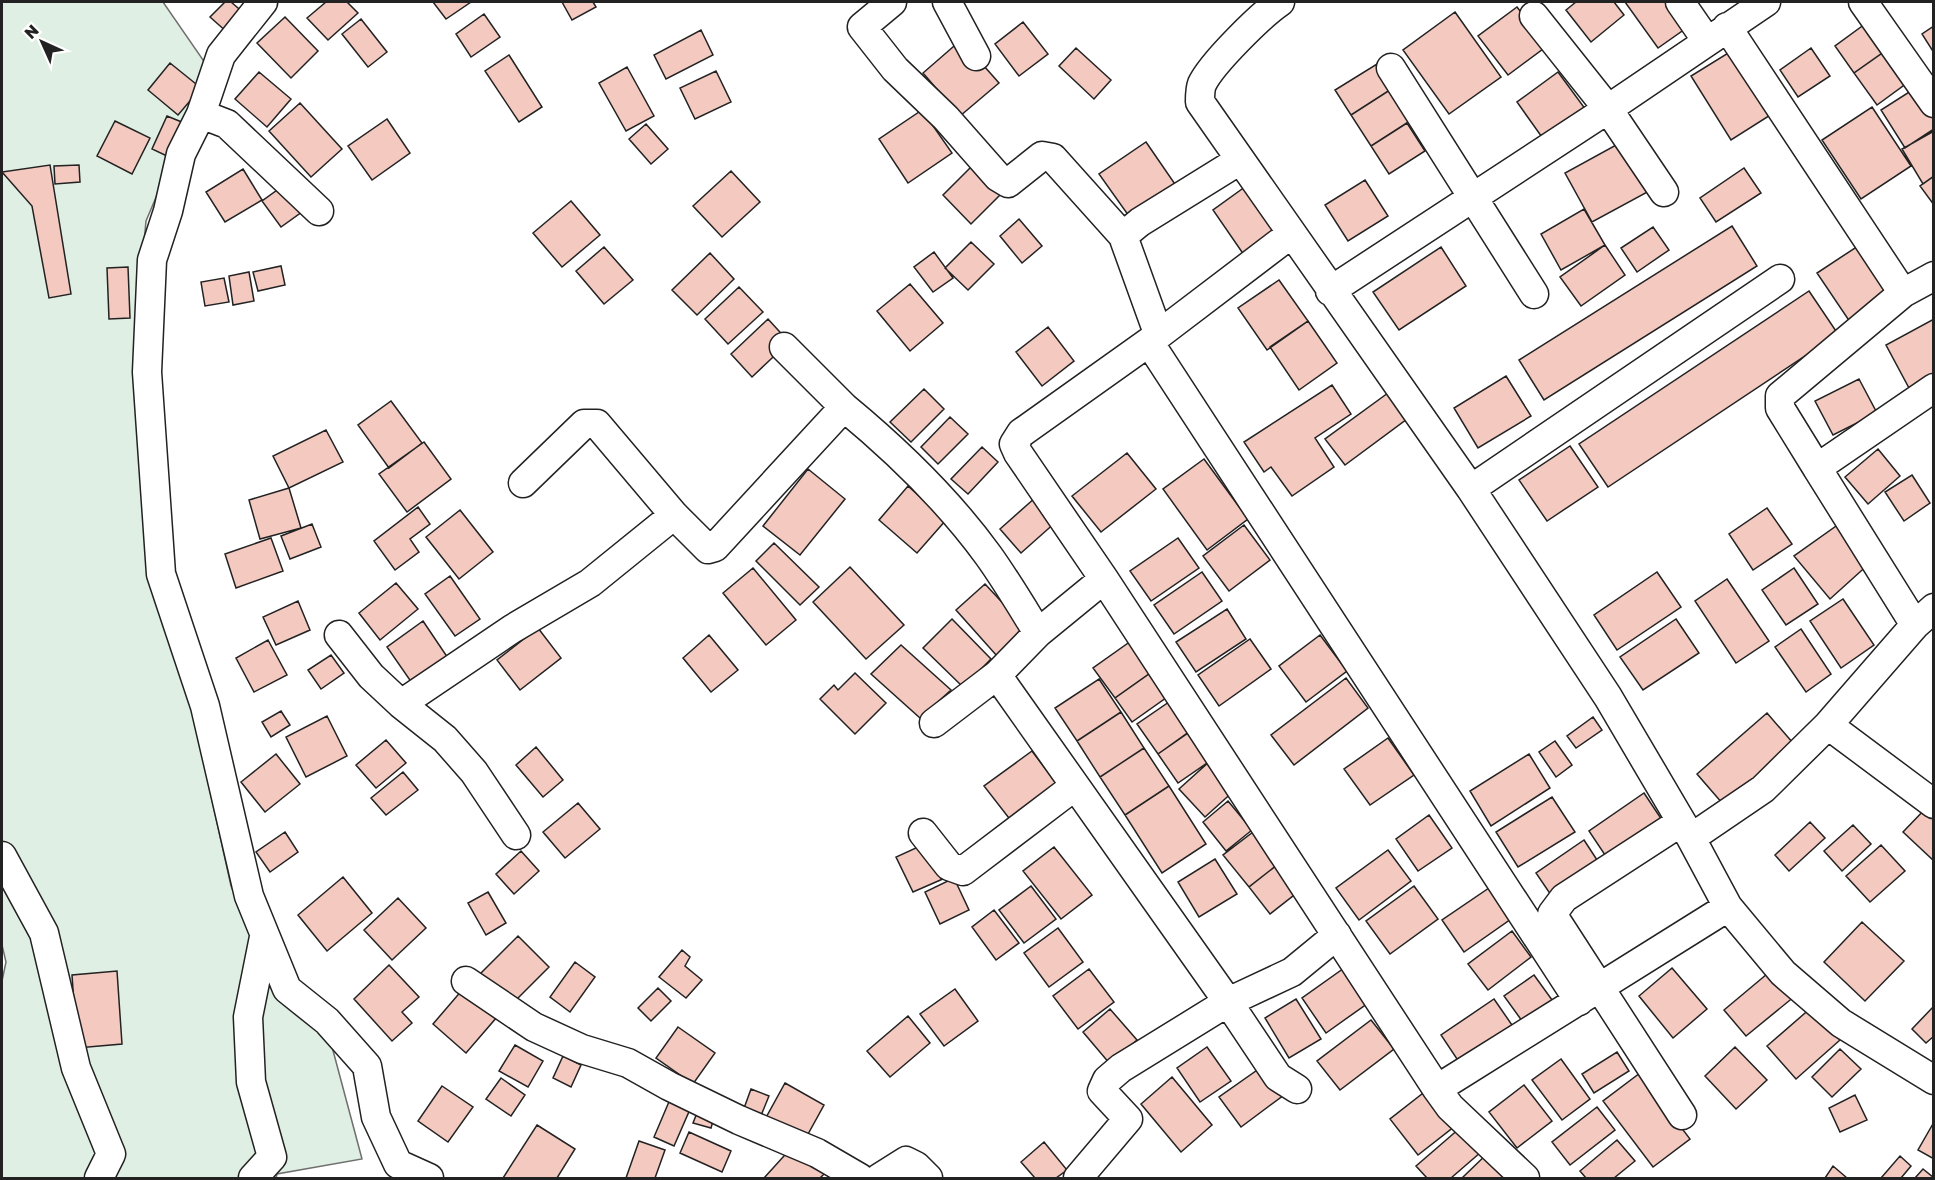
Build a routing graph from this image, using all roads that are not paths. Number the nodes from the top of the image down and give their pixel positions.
1 (263, 2) edge
2 (892, 2) edge
3 (947, 2) edge
4 (1280, 2) edge
5 (1680, 2) edge
6 (1766, 2) edge
7 (1863, 2) edge
8 (1534, 16) dead end
9 (1717, 34) junction
10 (976, 56) dead end
11 (1391, 68) dead end
12 (1934, 103) edge
13 (1608, 109) junction
14 (201, 114) junction
15 (1240, 160) junction
16 (1664, 192) dead end
17 (1474, 196) junction
18 (319, 211) dead end
19 (1292, 234) junction
20 (1123, 236) junction
21 (1934, 276) edge
22 (1780, 279) dead end
23 (1330, 291) junction
24 (1903, 293) junction
25 (1534, 294) dead end
26 (1154, 337) junction
27 (784, 347) dead end
28 (1934, 388) edge
29 (844, 407) junction
30 (1816, 468) junction
31 (523, 483) dead end
32 (1471, 489) junction
33 (674, 515) junction
34 (1104, 579) junction
35 (1924, 616) edge
36 (1038, 633) junction
37 (339, 635) dead end
38 (997, 675) junction
39 (401, 704) junction
40 (934, 723) dead end
41 (1828, 725) junction
42 (1075, 786) junction
43 (1934, 804) edge
44 (1686, 830) junction
45 (923, 833) dead end
46 (516, 835) dead end
47 (2, 856) edge
48 (1728, 907) junction
49 (1337, 935) junction
50 (264, 937) junction
51 (466, 981) dead end
52 (1588, 995) junction
53 (1228, 1002) junction
54 (1934, 1080) edge
55 (1297, 1089) dead end
56 (1437, 1089) junction
57 (1682, 1115) dead end
58 (99, 1179) edge
59 (254, 1179) edge
60 (429, 1179) edge
61 (860, 1179) edge
62 (879, 1179) edge
63 (928, 1179) edge
64 (1078, 1179) edge
65 (1525, 1179) edge

1 - 14 street
2 - 20 street
3 - 10 street
4 - 15 street
5 - 9 street
6 - 9 street
7 - 12 street
8 - 13 street
9 - 13 street
9 - 24 street
11 - 17 street
13 - 16 street
13 - 17 street
14 - 18 street
14 - 50 street
15 - 19 street
15 - 20 street
17 - 23 street
17 - 25 street
19 - 23 street
19 - 26 street
20 - 26 street
21 - 24 street
22 - 32 street
23 - 32 street
24 - 30 street
26 - 34 street
26 - 52 street
27 - 29 street
28 - 30 street
29 - 33 street
29 - 36 street
30 - 35 street
31 - 33 street
32 - 44 street
33 - 39 street
34 - 36 street
34 - 49 street
35 - 41 street
36 - 38 street
37 - 39 street
38 - 40 street
38 - 42 street
39 - 46 street
41 - 43 street
41 - 44 street
42 - 45 street
42 - 53 street
44 - 48 street
44 - 52 street
47 - 58 street
48 - 52 street
48 - 54 street
49 - 53 street
49 - 56 street
50 - 59 street
50 - 60 street
51 - 61 street
52 - 56 street
52 - 57 street
53 - 55 street
53 - 64 street
56 - 65 street
62 - 63 street

